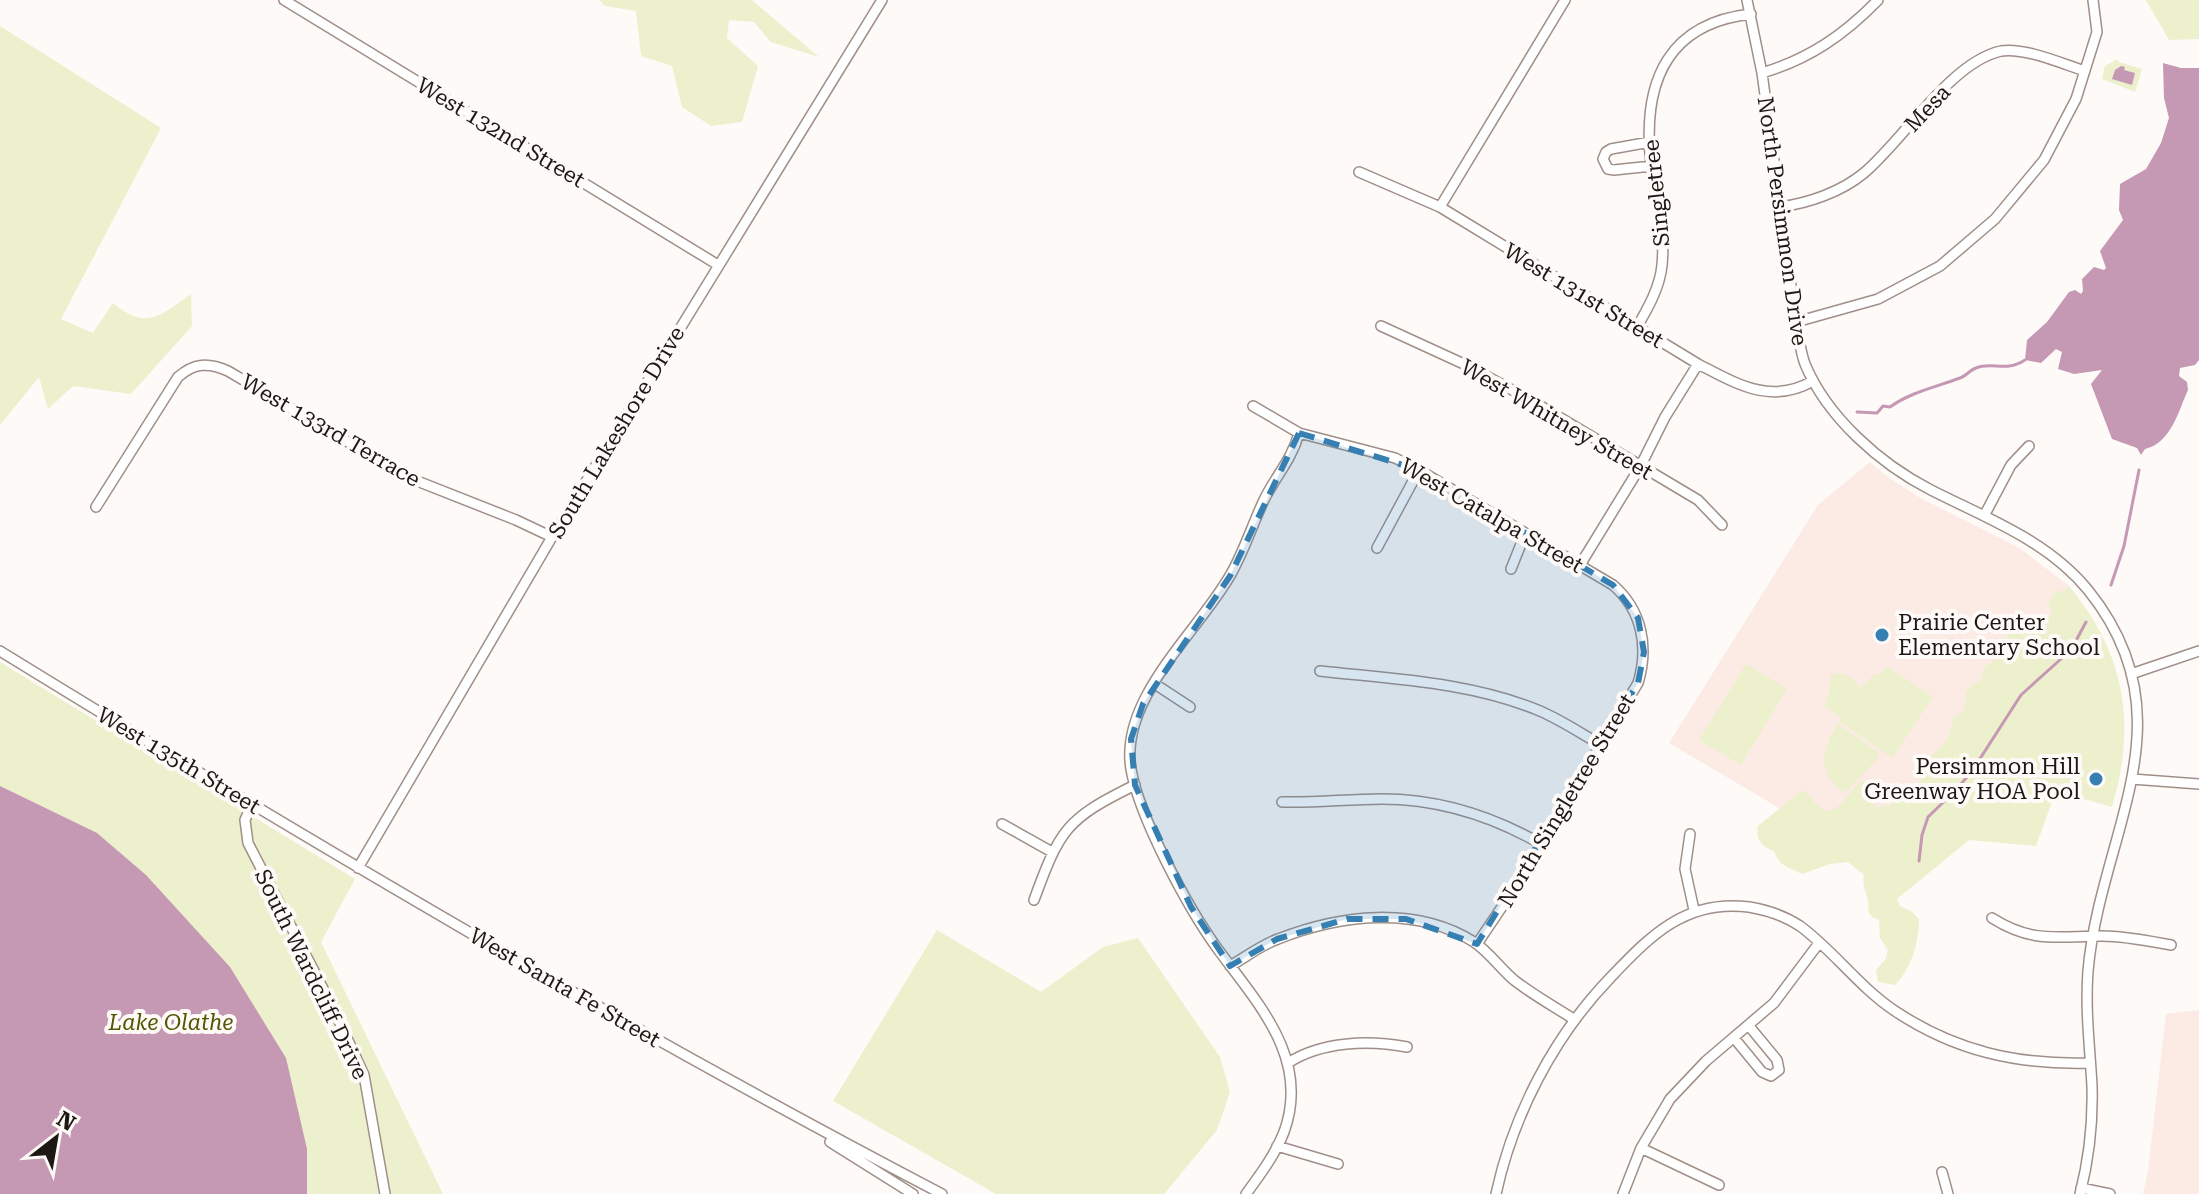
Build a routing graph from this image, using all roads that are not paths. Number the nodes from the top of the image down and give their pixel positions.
1 (284, 0) edge
2 (882, 0) edge
3 (1565, 0) edge
4 (1747, 0) edge
5 (1878, 0) edge
6 (2093, 0) edge
7 (1751, 14) junction
8 (2085, 71) junction
9 (1762, 73) junction
10 (1650, 142) junction
11 (1652, 166) junction
12 (1359, 172) dead end
13 (1440, 207) junction
14 (1780, 207) junction
15 (718, 265) junction
16 (1796, 322) junction
17 (1381, 326) dead end
18 (1637, 327) junction
19 (1698, 364) junction
20 (1813, 381) junction
21 (1253, 406) dead end
22 (1299, 433) junction
23 (2029, 446) dead end
24 (1640, 467) junction
25 (1419, 470) junction
26 (96, 507) dead end
27 (1984, 516) junction
28 (1722, 525) dead end
29 (1525, 534) junction
30 (552, 537) junction
31 (1377, 548) dead end
32 (1580, 565) junction
33 (1511, 569) dead end
34 (0, 651) edge
35 (2199, 651) edge
36 (1644, 652) joint
37 (1320, 671) dead end
38 (2131, 674) junction
39 (1155, 684) junction
40 (1190, 707) dead end
41 (1600, 744) junction
42 (2132, 779) junction
43 (2199, 784) edge
44 (1135, 785) junction
45 (1282, 802) dead end
46 (252, 804) junction
47 (1002, 824) dead end
48 (1690, 834) dead end
49 (1541, 844) junction
50 (1052, 852) junction
51 (358, 868) junction
52 (1034, 900) dead end
53 (1694, 910) junction
54 (1992, 918) dead end
55 (2092, 936) junction
56 (1819, 943) junction
57 (1477, 944) junction
58 (2171, 945) dead end
59 (1230, 966) junction
60 (1575, 1020) junction
61 (1749, 1026) junction
62 (1734, 1038) junction
63 (1407, 1047) dead end
64 (1288, 1063) junction
65 (2089, 1063) junction
66 (773, 1106) junction
67 (1277, 1146) junction
68 (1641, 1148) junction
69 (1338, 1164) dead end
70 (1942, 1172) dead end
71 (1719, 1185) dead end
72 (2080, 1191) edge
73 (385, 1194) edge
74 (913, 1194) edge
75 (942, 1194) edge
76 (1246, 1194) edge
77 (1496, 1194) edge
78 (1623, 1194) edge
79 (1948, 1194) edge
80 (2110, 1194) edge

1 - 15 street, West 132nd Street
2 - 15 street, South Lakeshore Drive
3 - 13 street
4 - 7 street, North Persimmon Drive
5 - 9 street
6 - 8 street
7 - 9 street, North Persimmon Drive
7 - 10 street, Singletree
8 - 14 street, Mesa
8 - 16 street
9 - 14 street, North Persimmon Drive
10 - 11 street, Singletree
10 - 11 street
11 - 18 street, Singletree
12 - 13 street, West 131st Street
13 - 18 street, West 131st Street
14 - 16 street, North Persimmon Drive
15 - 30 street, South Lakeshore Drive
16 - 20 street, North Persimmon Drive
17 - 24 street, West Whitney Street
18 - 19 street, West 131st Street
19 - 20 street, West 131st Street
19 - 24 street
20 - 27 street, North Persimmon Drive
21 - 22 street, West Catalpa Street
22 - 25 street, West Catalpa Street
22 - 39 street
23 - 27 street
24 - 28 street, West Whitney Street
24 - 32 street
25 - 29 street, West Catalpa Street
25 - 31 street
26 - 30 street, West 133rd Terrace
27 - 38 street, North Persimmon Drive
29 - 32 street, West Catalpa Street
29 - 33 street
30 - 51 street, South Lakeshore Drive
32 - 36 street, West Catalpa Street
34 - 46 street, West 135th Street
35 - 38 street
36 - 41 street, North Singletree Street
37 - 41 street
38 - 42 street, North Persimmon Drive
39 - 40 street
39 - 44 street
41 - 49 street, North Singletree Street
42 - 43 street
42 - 55 street, North Persimmon Drive
44 - 50 street
44 - 59 street
45 - 49 street
46 - 51 street, West 135th Street
46 - 73 street, South Wardcliff Drive
47 - 50 street
48 - 53 street
49 - 57 street, North Singletree Street
50 - 52 street
51 - 66 street, West Santa Fe Street
53 - 56 street
53 - 60 street
54 - 55 street
55 - 58 street
55 - 65 street, North Persimmon Drive
56 - 61 street
56 - 65 street
57 - 59 street
57 - 60 street
59 - 64 street
60 - 77 street
61 - 62 street
61 - 62 street
62 - 68 street
63 - 64 street
64 - 67 street
65 - 72 street, North Persimmon Drive
66 - 74 street, West Santa Fe Street
66 - 75 street, West Santa Fe Street
67 - 69 street
67 - 76 street
68 - 71 street
68 - 78 street
70 - 79 street
72 - 80 street

